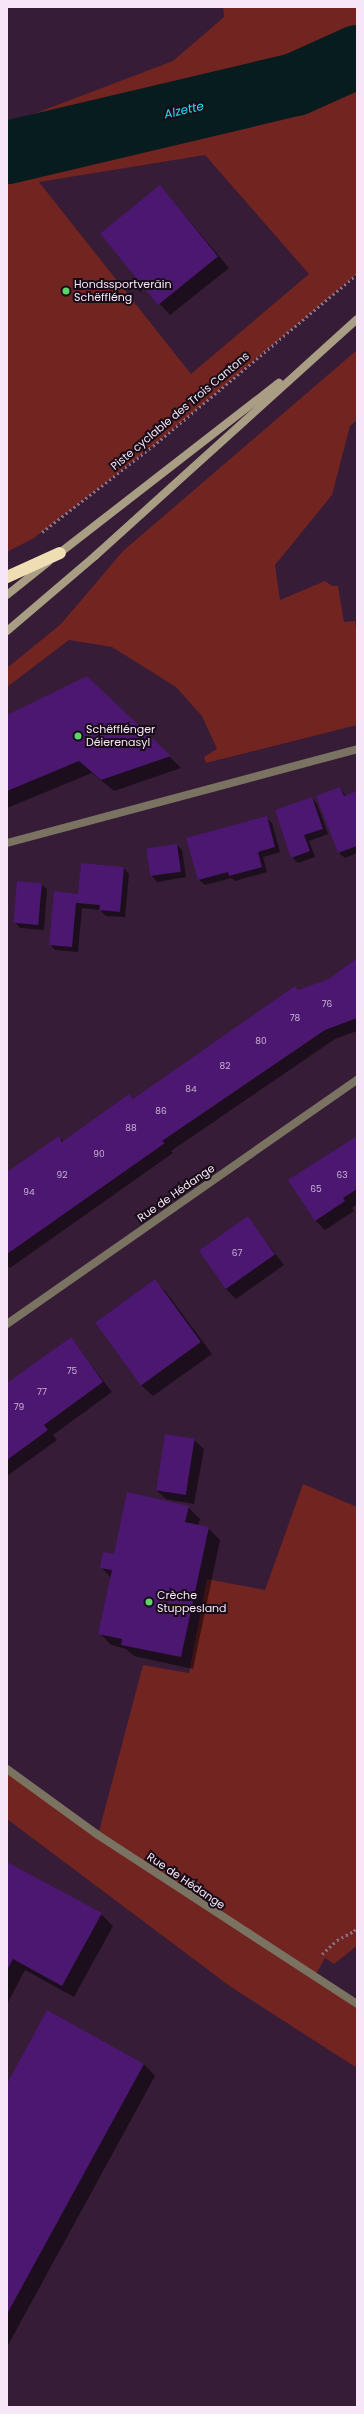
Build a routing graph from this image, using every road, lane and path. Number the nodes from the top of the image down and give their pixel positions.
1 (357, 274) edge
2 (357, 320) edge
3 (328, 345) junction
4 (40, 534) dead end
5 (60, 553) junction
6 (7, 577) edge
7 (7, 595) edge
8 (7, 631) edge
9 (357, 749) edge
10 (7, 843) edge
11 (357, 1080) edge
12 (7, 1324) edge
13 (7, 1769) edge
14 (357, 1926) edge
15 (310, 1974) junction
16 (357, 2004) edge

1 - 4 path, Piste cyclable des Trois Cantons
2 - 3 main road
3 - 5 main road
3 - 8 main road
5 - 6 highway
5 - 7 main road
9 - 10 street
11 - 12 street, Rue de Hédange
13 - 15 street, Rue de Hédange
14 - 15 path
15 - 16 street, Rue de Hédange

